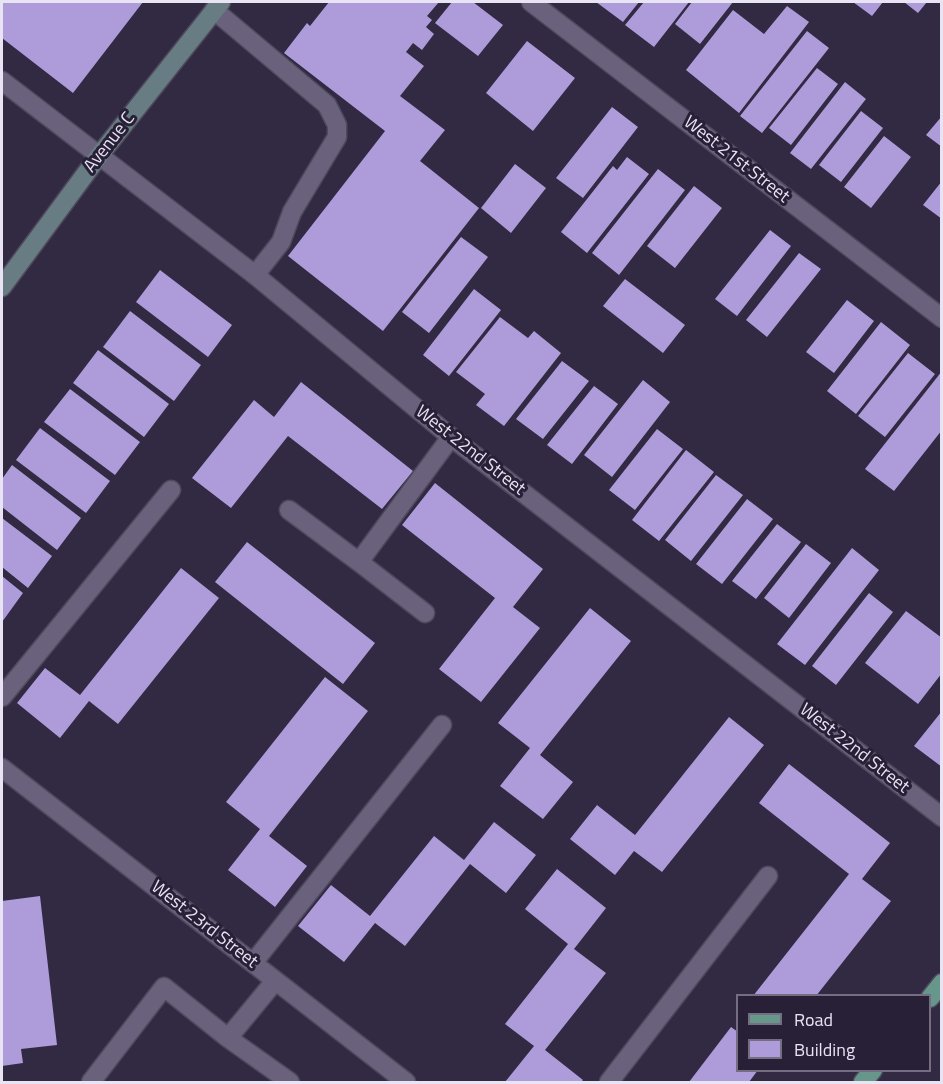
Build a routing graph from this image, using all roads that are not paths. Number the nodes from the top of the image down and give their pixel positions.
1 (531, 2) edge
2 (218, 6) edge
3 (2, 81) edge
4 (98, 157) junction
5 (255, 275) junction
6 (2, 287) edge
7 (942, 318) edge
8 (451, 437) junction
9 (171, 490) dead end
10 (289, 510) dead end
11 (359, 562) junction
12 (425, 614) dead end
13 (2, 698) edge
14 (442, 725) dead end
15 (2, 768) edge
16 (942, 817) edge
17 (768, 876) dead end
18 (253, 963) junction
19 (275, 981) junction
20 (942, 983) edge
21 (931, 998) edge
22 (228, 1038) junction
23 (92, 1083) edge
24 (290, 1083) edge
25 (406, 1083) edge
26 (609, 1083) edge

1 - 7 street, West 21st Street
2 - 4 main road, Avenue C
2 - 5 street
3 - 4 street, West 22nd Street
4 - 5 street, West 22nd Street
4 - 6 main road, Avenue C
5 - 8 street, West 22nd Street
8 - 11 street
8 - 16 street, West 22nd Street
9 - 13 street
10 - 11 street
11 - 12 street
14 - 18 street
15 - 18 street, West 23rd Street
17 - 26 street
18 - 19 street, West 23rd Street
19 - 22 street
19 - 25 street, West 23rd Street
20 - 21 main road
22 - 23 street
22 - 24 street

